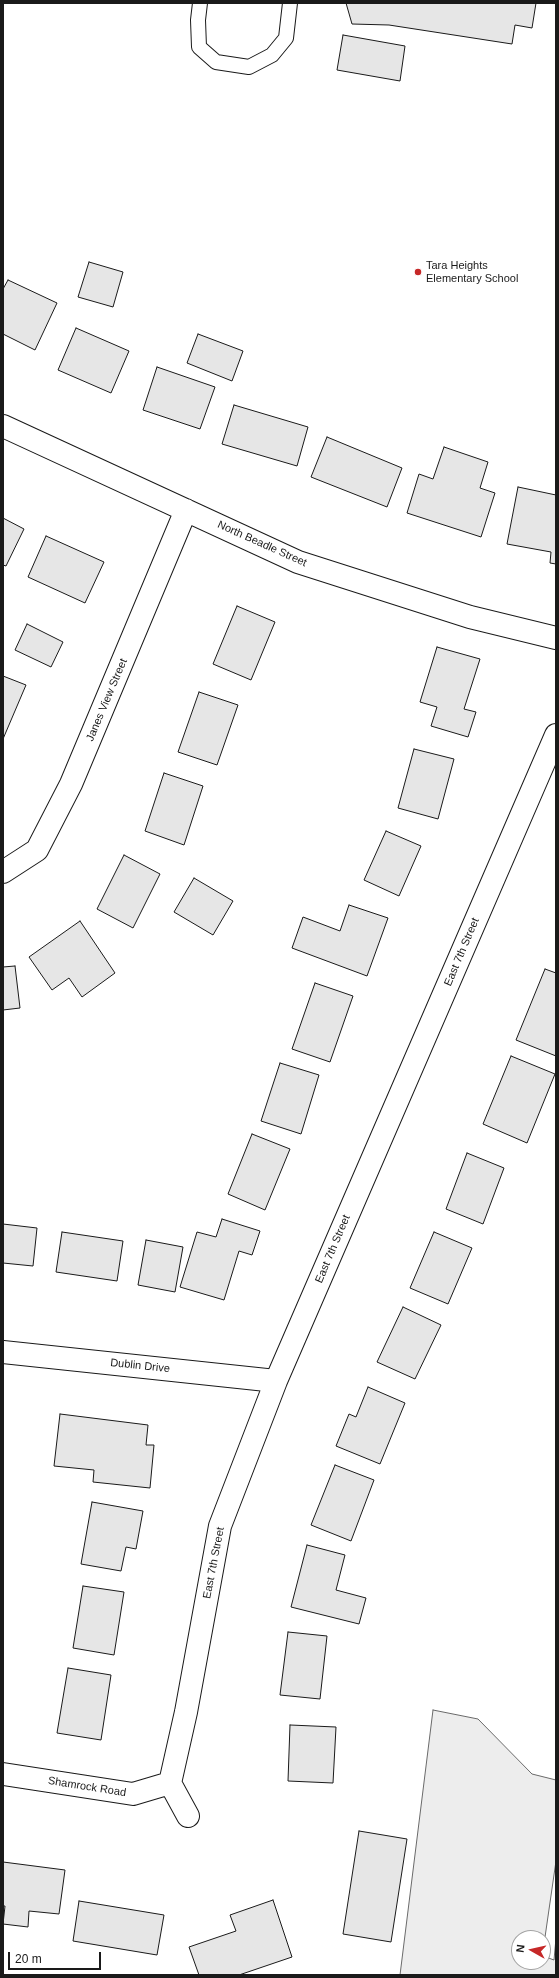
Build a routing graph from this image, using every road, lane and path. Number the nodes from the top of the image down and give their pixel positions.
1 (200, 3) edge
2 (290, 3) edge
3 (3, 426) edge
4 (186, 510) junction
5 (556, 638) edge
6 (556, 735) edge
7 (3, 872) edge
8 (3, 1352) edge
9 (276, 1381) junction
10 (3, 1774) edge
11 (170, 1783) junction
12 (188, 1816) dead end

1 - 2 lane
3 - 4 street, North Beadle Street
4 - 5 street, North Beadle Street
4 - 7 street, Janes View Street
6 - 9 street, East 7th Street
8 - 9 street, Dublin Drive
9 - 11 street, East 7th Street
10 - 11 street, Shamrock Road
11 - 12 street

